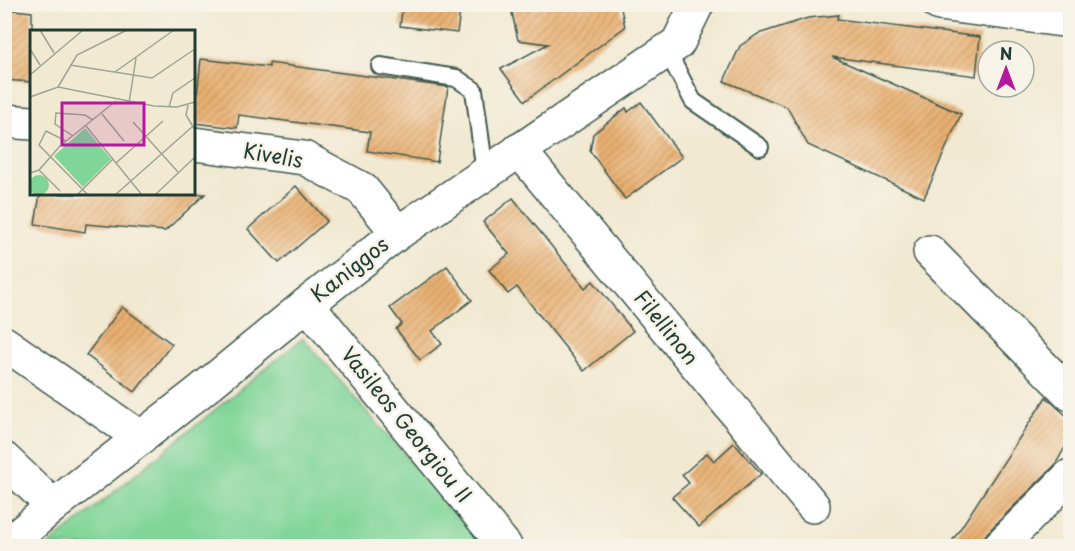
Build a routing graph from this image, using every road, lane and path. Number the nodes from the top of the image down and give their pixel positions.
1 (697, 4) edge
2 (939, 4) edge
3 (1071, 21) edge
4 (667, 51) junction
5 (380, 66) dead end
6 (4, 121) edge
7 (30, 123) edge
8 (195, 144) edge
9 (760, 147) dead end
10 (519, 150) junction
11 (485, 173) junction
12 (398, 233) junction
13 (930, 252) dead end
14 (306, 304) junction
15 (4, 343) edge
16 (1071, 394) edge
17 (141, 438) junction
18 (4, 459) edge
19 (1071, 476) edge
20 (53, 506) junction
21 (813, 506) dead end
22 (6, 546) edge
23 (505, 546) edge
24 (1000, 546) edge

1 - 4 street, Kaniggos
2 - 3 street
4 - 9 lane
4 - 10 street, Kaniggos
5 - 11 lane
6 - 7 street
8 - 12 street, Kivelis
10 - 11 street, Kaniggos
10 - 21 street, Filellinon
11 - 12 street, Kaniggos
12 - 14 street, Kaniggos
13 - 16 street
14 - 17 street, Kaniggos
14 - 23 street, Vasileos Georgiou II
15 - 17 street
17 - 20 street, Kaniggos
18 - 20 street
19 - 24 street
20 - 22 street, Kaniggos

